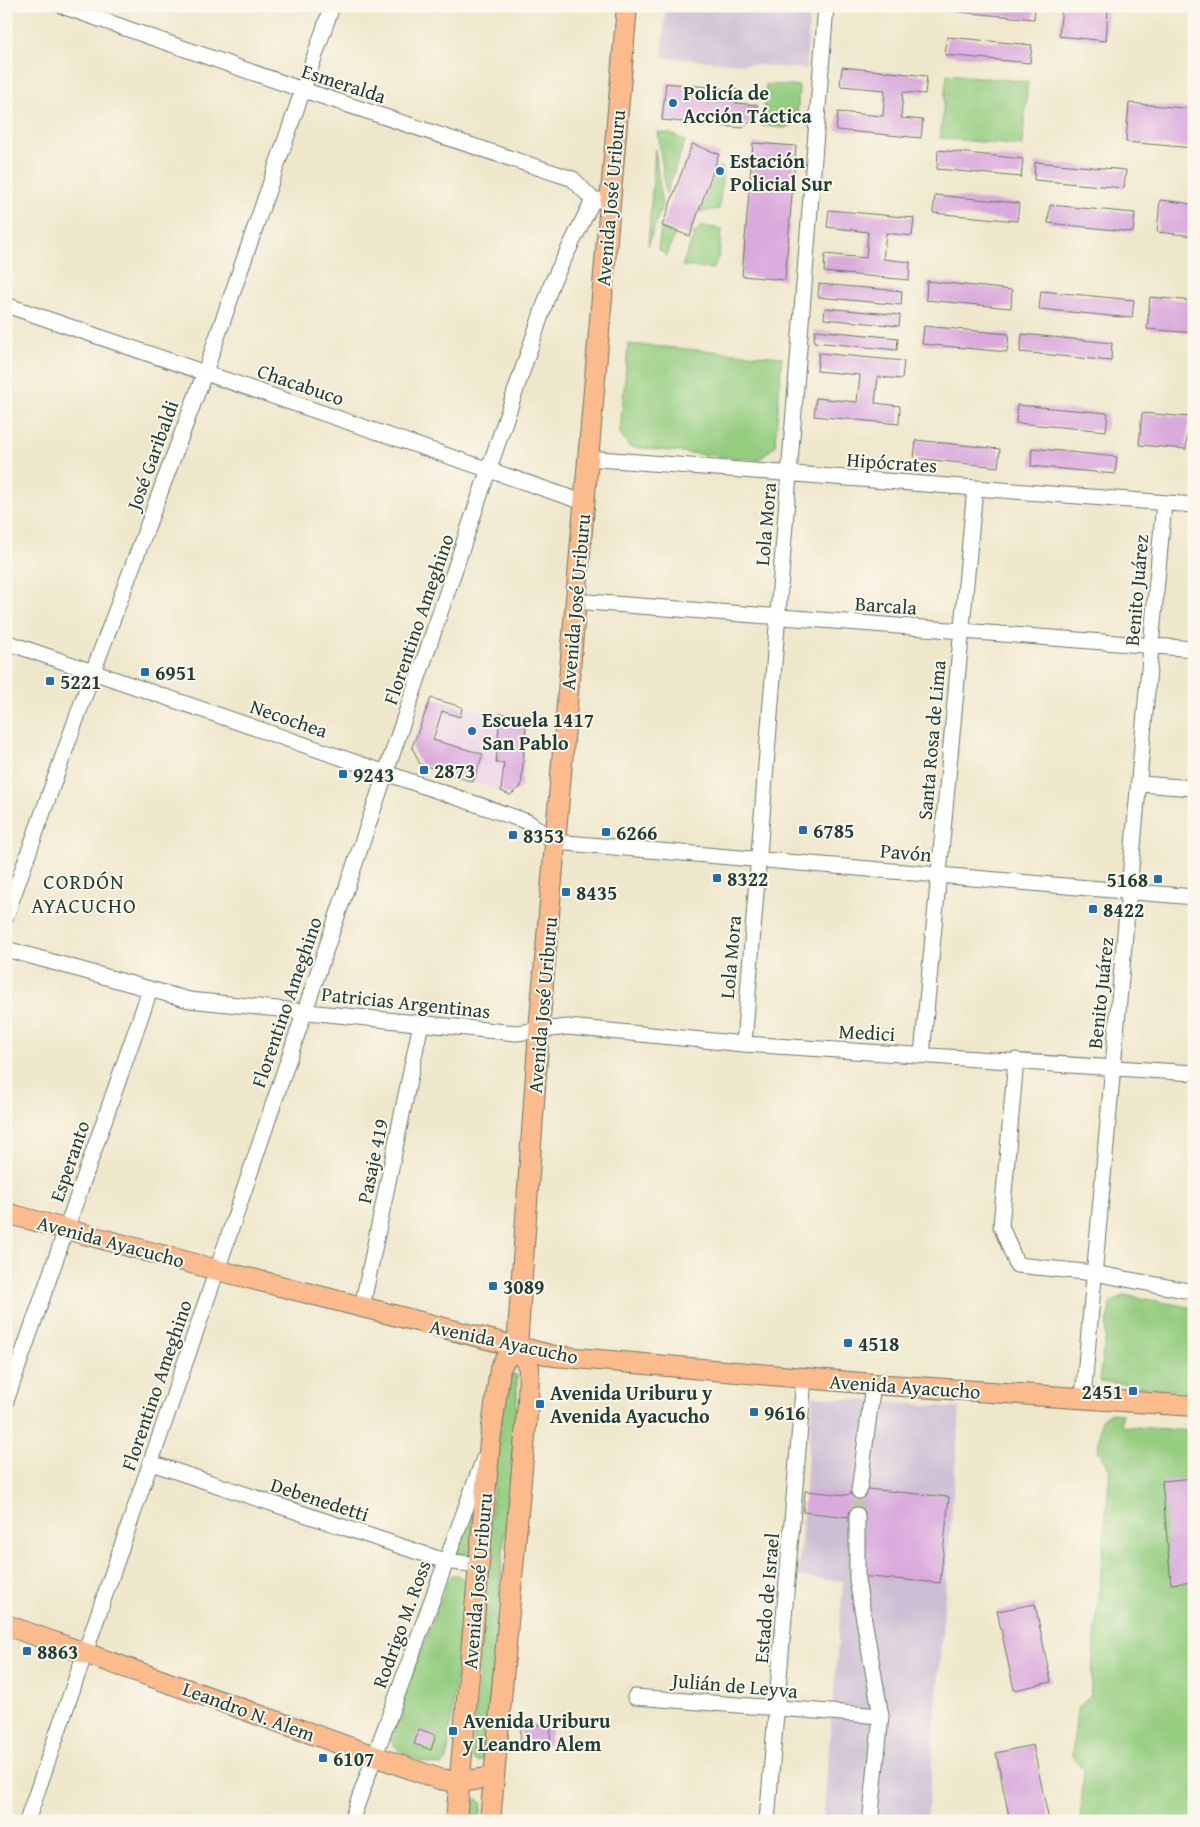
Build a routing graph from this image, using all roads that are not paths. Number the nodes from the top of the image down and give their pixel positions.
1 (62, 6) edge
2 (332, 6) edge
3 (627, 6) edge
4 (826, 6) edge
5 (303, 90) junction
6 (601, 200) junction
7 (6, 305) edge
8 (205, 372) junction
9 (587, 458) junction
10 (489, 470) junction
11 (789, 474) junction
12 (975, 488) junction
13 (583, 502) junction
14 (1164, 503) junction
15 (1194, 505) edge
16 (575, 601) junction
17 (777, 616) junction
18 (961, 631) junction
19 (6, 642) edge
20 (1151, 646) junction
21 (1194, 649) edge
22 (93, 672) junction
23 (386, 773) junction
24 (1140, 784) junction
25 (1194, 788) edge
26 (555, 842) junction
27 (758, 860) junction
28 (939, 875) junction
29 (1130, 892) junction
30 (1194, 897) edge
31 (6, 916) edge
32 (6, 949) edge
33 (150, 990) junction
34 (304, 1011) junction
35 (421, 1023) junction
36 (539, 1030) junction
37 (744, 1044) junction
38 (922, 1055) junction
39 (1016, 1060) junction
40 (1113, 1066) junction
41 (1194, 1073) edge
42 (6, 1213) edge
43 (66, 1228) junction
44 (217, 1270) junction
45 (1094, 1273) junction
46 (1194, 1292) edge
47 (362, 1307) junction
48 (511, 1346) junction
49 (804, 1378) junction
50 (873, 1384) junction
51 (1083, 1398) junction
52 (6, 1401) edge
53 (1194, 1406) edge
54 (490, 1441) junction
55 (151, 1463) junction
56 (859, 1491) tunnel mouth
57 (857, 1516) tunnel mouth
58 (445, 1561) junction
59 (479, 1564) junction
60 (6, 1625) edge
61 (86, 1652) junction
62 (635, 1697) dead end
63 (776, 1708) junction
64 (880, 1716) junction
65 (374, 1756) junction
66 (494, 1777) junction
67 (460, 1782) junction
68 (871, 1814) dead end
69 (27, 1821) edge
70 (352, 1821) edge
71 (456, 1821) edge
72 (490, 1821) edge
73 (767, 1821) edge

1 - 5 street, Esmeralda
2 - 5 street, José Garibaldi
3 - 6 main road, Avenida José Uriburu
4 - 11 street, Lola Mora
5 - 6 street, Esmeralda
5 - 8 street, José Garibaldi
6 - 9 main road, Avenida José Uriburu
6 - 10 street, Florentino Ameghino
7 - 8 street, Chacabuco
8 - 10 street, Chacabuco
8 - 22 street, José Garibaldi
9 - 11 street, Hipócrates
9 - 13 main road, Avenida José Uriburu
10 - 13 street, Chacabuco
10 - 23 street, Florentino Ameghino
11 - 12 street, Hipócrates
11 - 17 street, Lola Mora
12 - 14 street, Hipócrates
12 - 18 street, Santa Rosa de Lima
13 - 16 main road, Avenida José Uriburu
14 - 15 street, Hipócrates
14 - 20 street, Benito Juárez
16 - 17 street, Barcala
16 - 26 main road, Avenida José Uriburu
17 - 18 street, Barcala
17 - 27 street, Lola Mora
18 - 20 street, Barcala
18 - 28 street, Santa Rosa de Lima
19 - 22 street, Necochea
20 - 21 street, Barcala
20 - 24 street, Benito Juárez
22 - 23 street, Necochea
22 - 31 street, José Garibaldi
23 - 26 street, Necochea
23 - 34 street, Florentino Ameghino
24 - 25 street
24 - 29 street, Benito Juárez
26 - 27 street, Pavón
26 - 36 main road, Avenida José Uriburu
27 - 28 street, Pavón
27 - 37 street, Lola Mora
28 - 29 street, Pavón
28 - 38 street, Santa Rosa de Lima
29 - 30 street, Pavón
29 - 40 street, Benito Juárez
32 - 33 street, Patricias Argentinas
33 - 34 street, Patricias Argentinas
33 - 43 street, Esperanto
34 - 35 street, Patricias Argentinas
34 - 44 street, Florentino Ameghino
35 - 36 street, Patricias Argentinas
35 - 47 street, Pasaje 419
36 - 37 street, Medici
36 - 48 main road, Avenida José Uriburu
37 - 38 street, Medici
38 - 39 street, Medici
39 - 40 street, Medici
39 - 45 street
40 - 41 street, Medici
40 - 45 street, Benito Juárez
42 - 43 main road, Avenida Ayacucho
43 - 44 main road, Avenida Ayacucho
43 - 52 street, Esperanto
44 - 47 main road, Avenida Ayacucho
44 - 55 street, Florentino Ameghino
45 - 46 street
45 - 51 street, Benito Juárez
47 - 48 main road, Avenida Ayacucho
48 - 49 main road, Avenida Ayacucho
48 - 54 main road, Avenida José Uriburu
48 - 66 main road, Avenida José Uriburu
49 - 50 main road, Avenida Ayacucho
49 - 63 street, Estado de Israel
50 - 51 main road, Avenida Ayacucho
50 - 56 street
51 - 53 main road, Avenida Ayacucho
54 - 58 street, Rodrigo M. Ross
54 - 59 main road, Avenida José Uriburu
55 - 58 street, Debenedetti
55 - 61 street, Florentino Ameghino
57 - 64 street
58 - 59 street, Debenedetti
58 - 65 street, Rodrigo M. Ross
59 - 67 main road, Avenida José Uriburu
60 - 61 main road, Leandro N. Alem
61 - 65 main road, Leandro N. Alem
61 - 69 street, Florentino Ameghino
62 - 63 street, Julián de Leyva
63 - 64 street, Julián de Leyva
63 - 73 street, Estado de Israel
64 - 68 street
65 - 67 main road, Leandro N. Alem
65 - 70 street, Rodrigo M. Ross
66 - 67 main road, Leandro N. Alem
66 - 72 main road, Avenida José Uriburu
67 - 71 main road, Avenida José Uriburu

